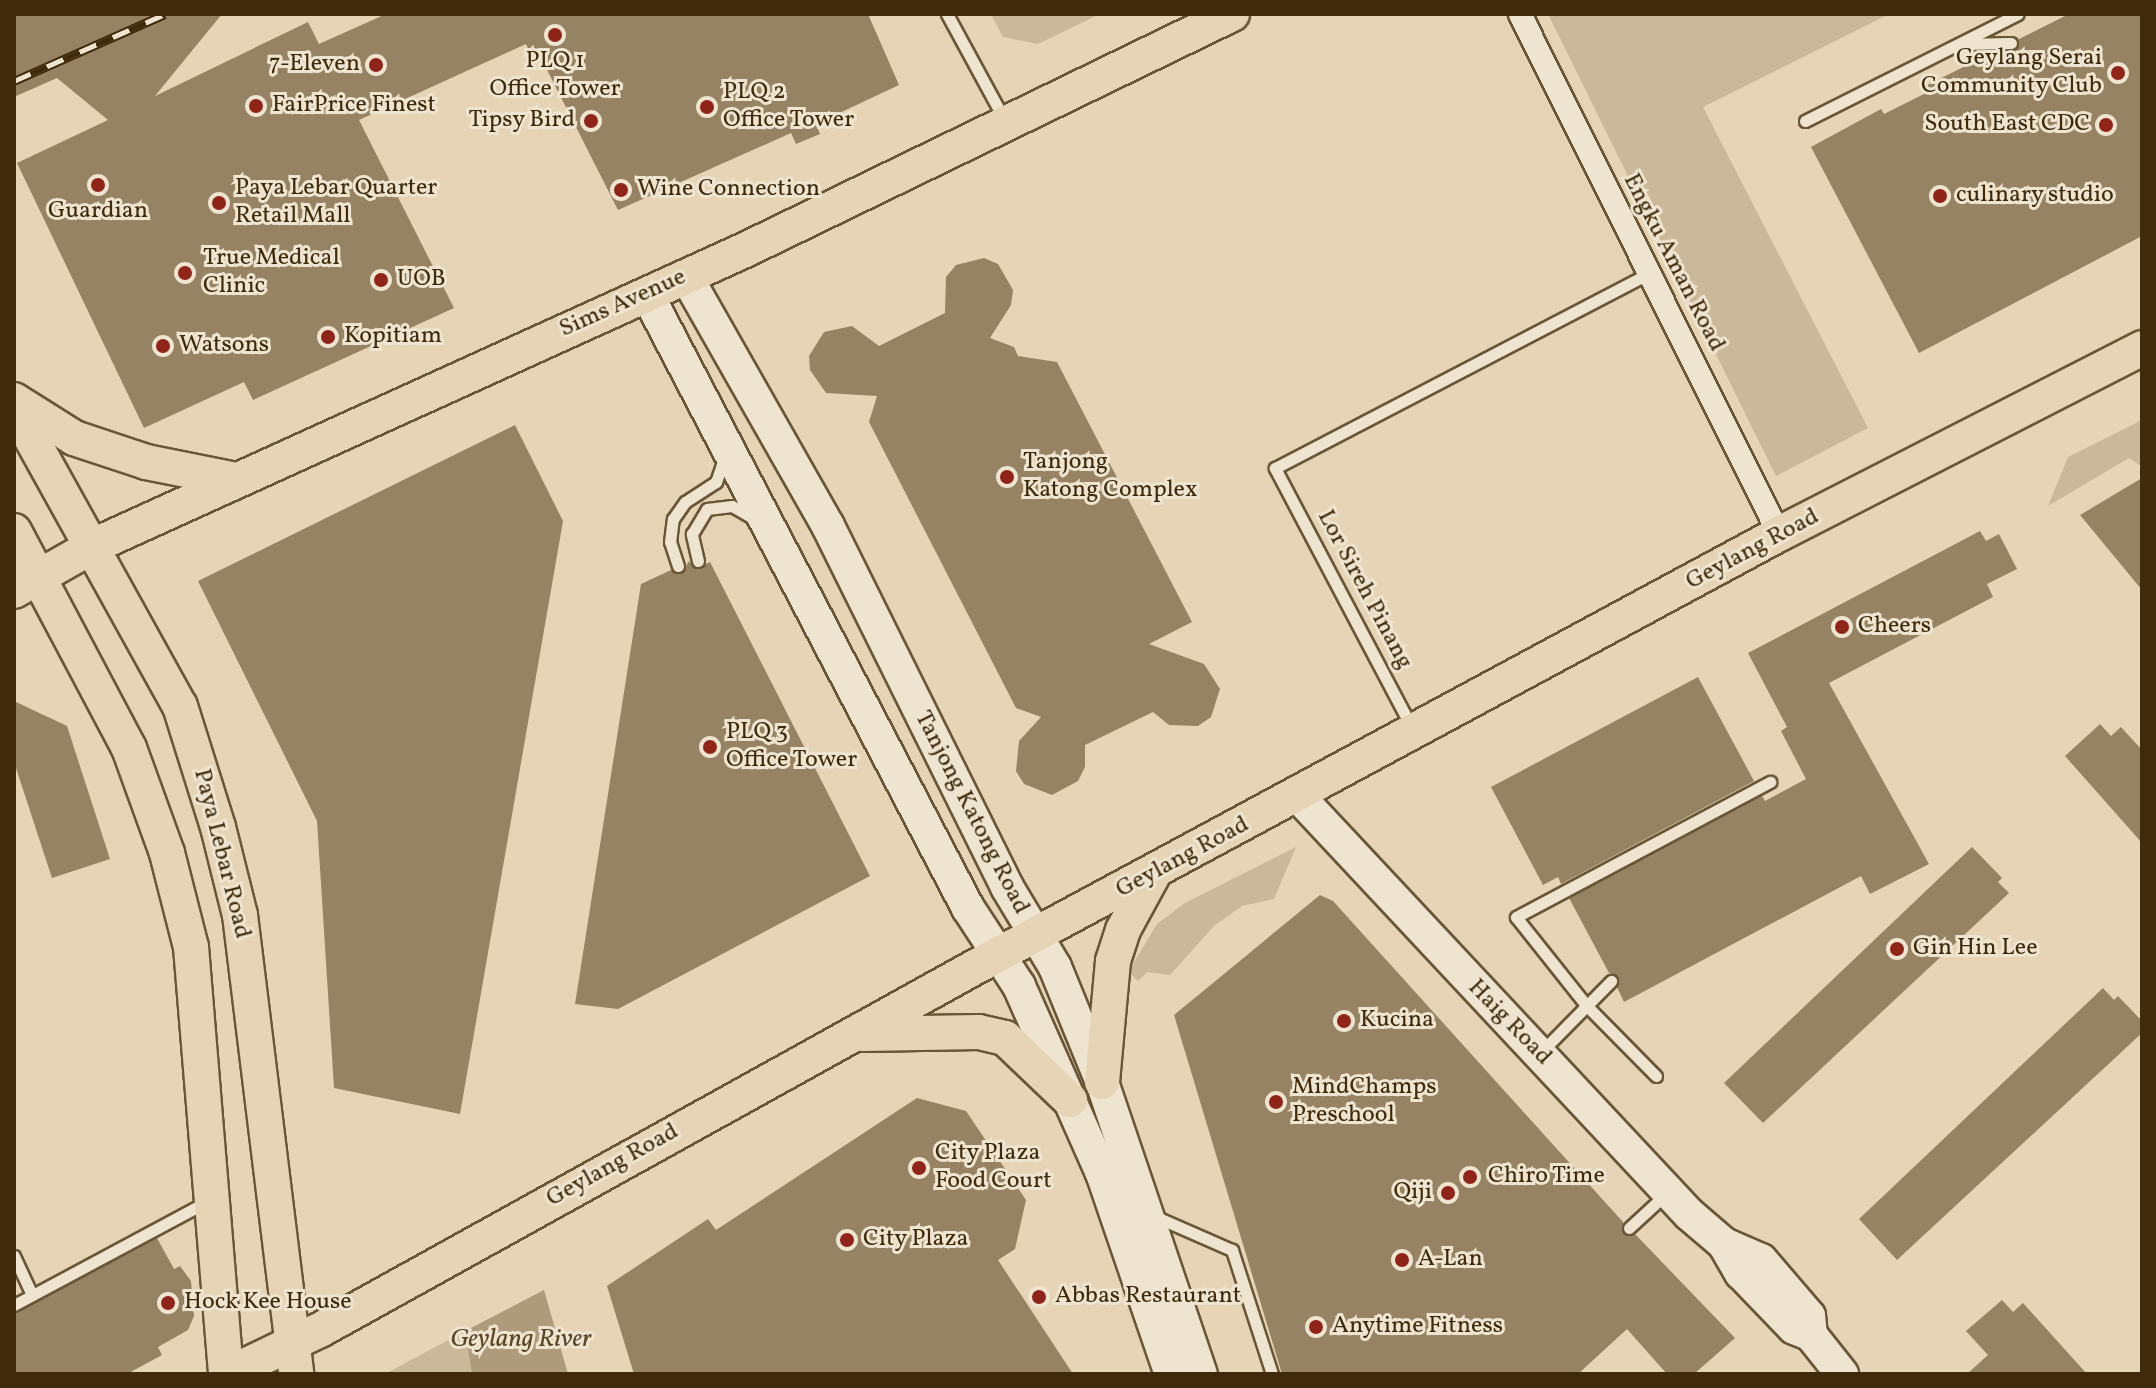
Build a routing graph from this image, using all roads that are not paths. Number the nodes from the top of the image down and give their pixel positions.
1 (947, 14) edge
2 (1232, 14) edge
3 (1520, 14) edge
4 (2018, 14) edge
5 (2011, 43) dead end
6 (1956, 44) junction
7 (1805, 121) dead end
8 (1005, 122) junction
9 (1649, 273) junction
10 (686, 276) junction
11 (647, 294) junction
12 (2142, 348) edge
13 (14, 400) edge
14 (14, 407) edge
15 (712, 419) junction
16 (237, 480) junction
17 (14, 531) edge
18 (1779, 534) junction
19 (93, 546) junction
20 (698, 561) dead end
21 (788, 562) junction
22 (678, 566) dead end
23 (26, 584) edge
24 (1414, 732) junction
25 (1770, 782) dead end
26 (1298, 796) junction
27 (1154, 873) junction
28 (1035, 937) junction
29 (999, 955) junction
30 (1611, 981) dead end
31 (1586, 1005) junction
32 (855, 1034) junction
33 (1539, 1054) junction
34 (1656, 1076) dead end
35 (1102, 1082) junction
36 (1070, 1100) junction
37 (1669, 1192) junction
38 (210, 1200) junction
39 (1148, 1214) junction
40 (1629, 1228) dead end
41 (14, 1256) edge
42 (32, 1295) junction
43 (14, 1305) edge
44 (294, 1358) edge
45 (227, 1374) edge
46 (1171, 1374) edge
47 (1201, 1374) edge
48 (1272, 1374) edge
49 (1842, 1374) edge

1 - 8 lane
2 - 8 main road, Sims Avenue
3 - 9 street, Engku Aman Road
4 - 6 lane
5 - 6 lane
6 - 7 lane
8 - 10 main road, Sims Avenue
9 - 18 street, Engku Aman Road
9 - 24 lane, Lor Sireh Pinang
10 - 11 main road, Sims Avenue
10 - 28 main road, Tanjong Katong Road
11 - 15 main road, Tanjong Katong Road
11 - 16 main road, Sims Avenue
12 - 18 main road, Geylang Road
13 - 16 main road
14 - 19 main road, Paya Lebar Road
15 - 21 main road, Tanjong Katong Road
15 - 22 lane
16 - 19 main road, Sims Avenue
17 - 23 main road
18 - 24 main road, Geylang Road
19 - 23 main road, Sims Avenue
19 - 44 main road, Paya Lebar Road
20 - 21 lane
21 - 29 main road, Tanjong Katong Road
23 - 38 main road
24 - 26 main road, Geylang Road
25 - 31 lane
26 - 27 main road, Geylang Road
26 - 33 main road, Haig Road
27 - 28 main road, Geylang Road
27 - 35 main road
28 - 29 main road, Geylang Road
28 - 35 main road, Tanjong Katong Road
29 - 32 main road, Geylang Road
29 - 36 main road, Tanjong Katong Road
30 - 31 lane
31 - 33 lane
31 - 34 lane
32 - 36 main road
32 - 44 main road, Geylang Road
33 - 37 main road, Haig Road
35 - 39 main road, Tanjong Katong Road
36 - 46 main road, Tanjong Katong Road
37 - 40 lane
37 - 49 main road, Haig Road
38 - 42 lane
38 - 45 main road
39 - 47 main road, Tanjong Katong Road
39 - 48 lane
41 - 42 lane
42 - 43 lane
44 - 45 main road, Geylang Road

